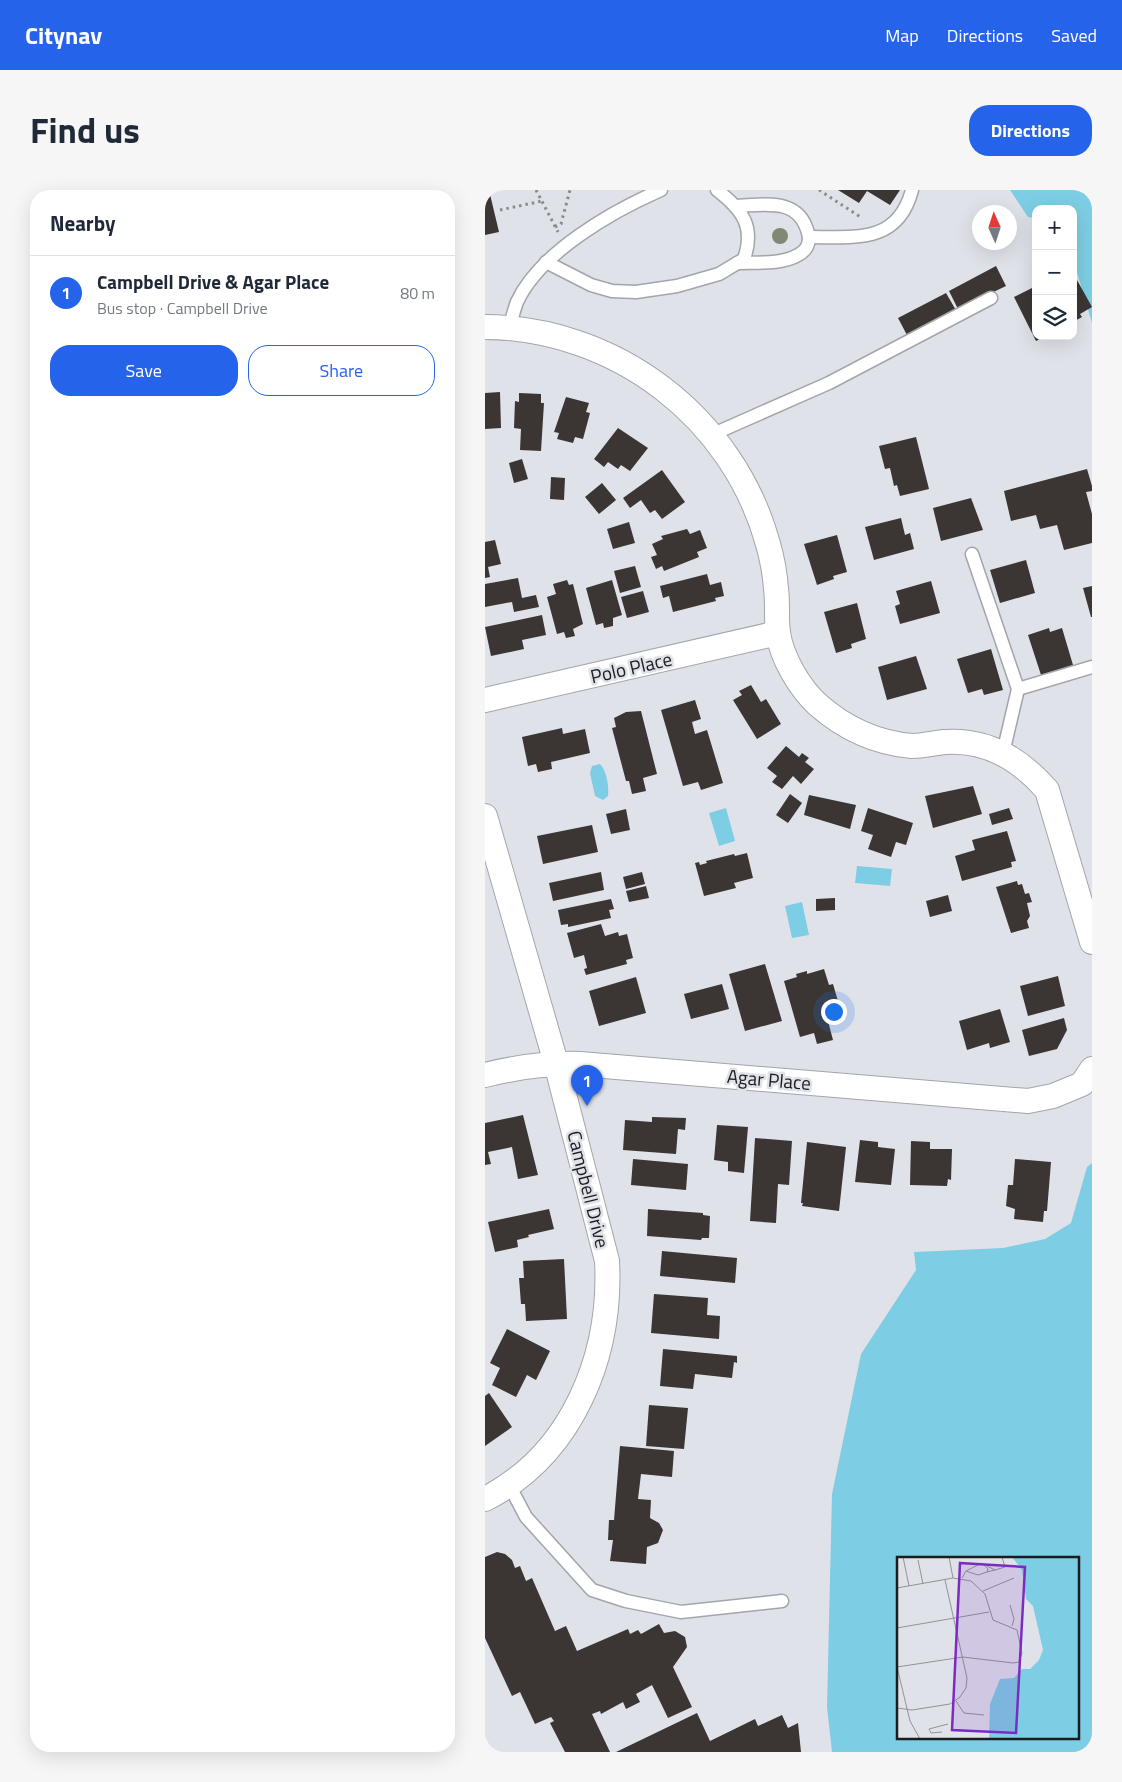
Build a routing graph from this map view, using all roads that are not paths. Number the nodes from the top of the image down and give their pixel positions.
1 (661, 190) edge
2 (717, 190) edge
3 (912, 190) edge
4 (735, 206) junction
5 (809, 237) junction
6 (546, 262) junction
7 (737, 263) junction
8 (991, 298) dead end
9 (485, 327) edge
10 (509, 327) junction
11 (711, 434) junction
12 (972, 554) dead end
13 (778, 633) junction
14 (1092, 667) edge
15 (1018, 689) junction
16 (485, 700) edge
17 (1003, 753) junction
18 (485, 816) edge
19 (1092, 942) edge
20 (556, 1063) junction
21 (1092, 1069) edge
22 (485, 1075) edge
23 (509, 1483) junction
24 (485, 1498) edge
25 (782, 1602) dead end

1 - 6 lane
2 - 4 lane
3 - 5 lane
4 - 5 lane
4 - 7 lane
5 - 7 lane
6 - 7 lane
6 - 10 lane
8 - 11 lane
9 - 10 street
10 - 11 street
11 - 13 street
12 - 15 lane
13 - 16 street, Polo Place
13 - 17 street
14 - 15 lane
15 - 17 lane
17 - 19 street
18 - 20 street, Campbell Drive
20 - 21 street, Agar Place
20 - 22 street, Agar Place
20 - 23 street, Campbell Drive
23 - 24 street, Campbell Drive
23 - 25 lane

